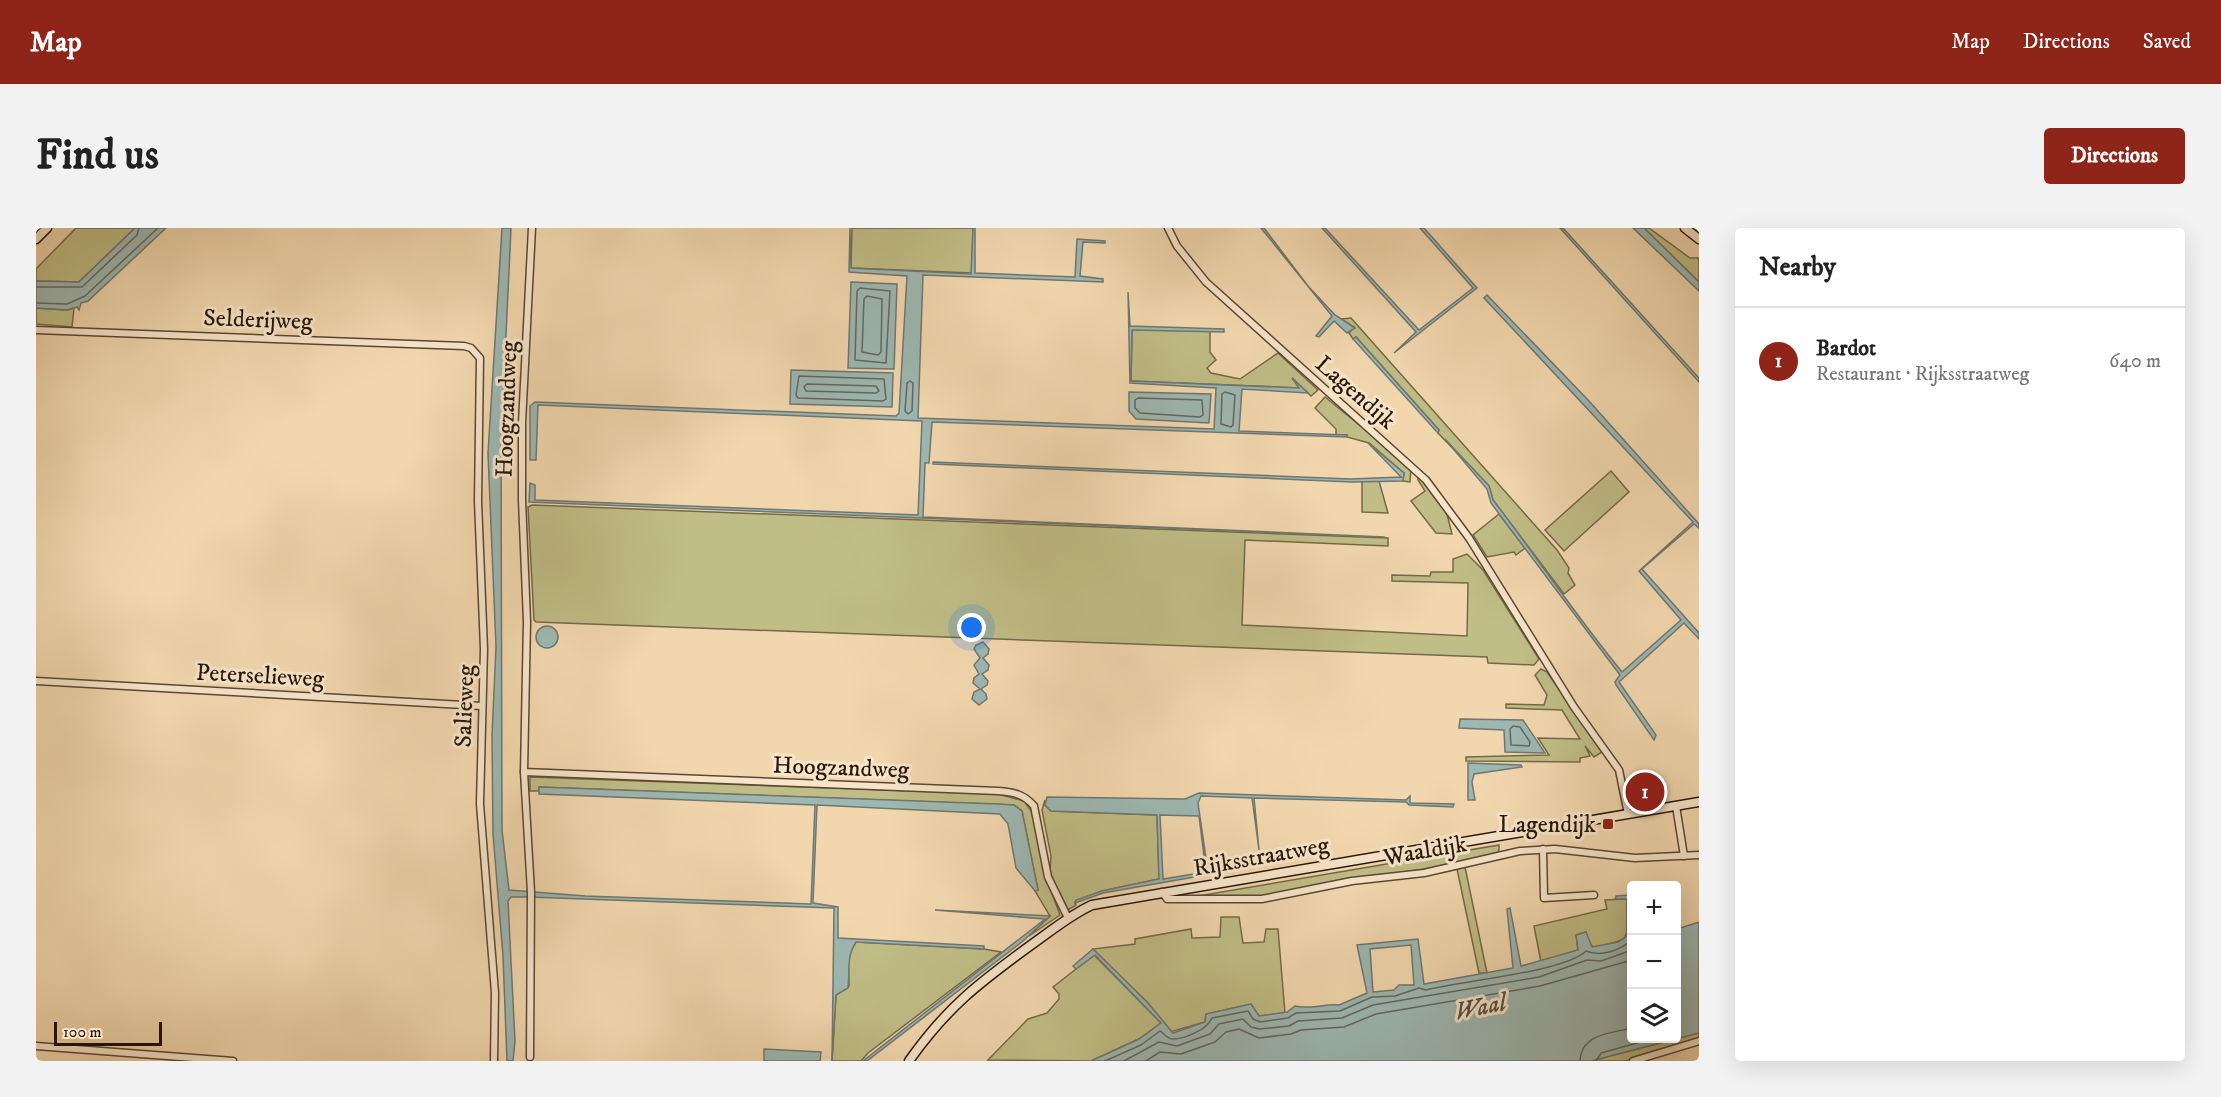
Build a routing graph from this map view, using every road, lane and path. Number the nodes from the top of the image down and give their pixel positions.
1 (47, 228) edge
2 (532, 228) edge
3 (1168, 228) edge
4 (1685, 228) edge
5 (36, 239) edge
6 (1699, 239) edge
7 (36, 330) edge
8 (476, 352) joint
9 (36, 681) edge
10 (481, 706) junction
11 (524, 772) junction
12 (1699, 802) edge
13 (1676, 806) junction
14 (1628, 814) junction
15 (1543, 849) junction
16 (1699, 855) edge
17 (1684, 856) junction
18 (1162, 892) junction
19 (1594, 895) dead end
20 (1068, 918) junction
21 (1699, 1041) edge
22 (36, 1046) edge
23 (530, 1057) dead end
24 (234, 1061) edge
25 (494, 1061) edge
26 (909, 1061) edge
27 (1633, 1061) edge

1 - 5 street
2 - 11 street, Hoogzandweg
3 - 14 street, Lagendijk
4 - 6 street
7 - 8 street, Selderijweg
8 - 10 street, Salieweg
9 - 10 street, Peterselieweg
10 - 25 street, Salieweg
11 - 20 street, Hoogzandweg
11 - 23 street, Hoogzandweg
12 - 13 street, Rijksstraatweg
13 - 14 street, Rijksstraatweg
13 - 17 street
14 - 18 street, Rijksstraatweg
15 - 17 street, Waaldijk
15 - 18 street, Waaldijk
15 - 19 street
16 - 17 street, Waaldijk
18 - 20 street, Rijksstraatweg
20 - 26 street, Rijksstraatweg
21 - 27 street
22 - 24 street

